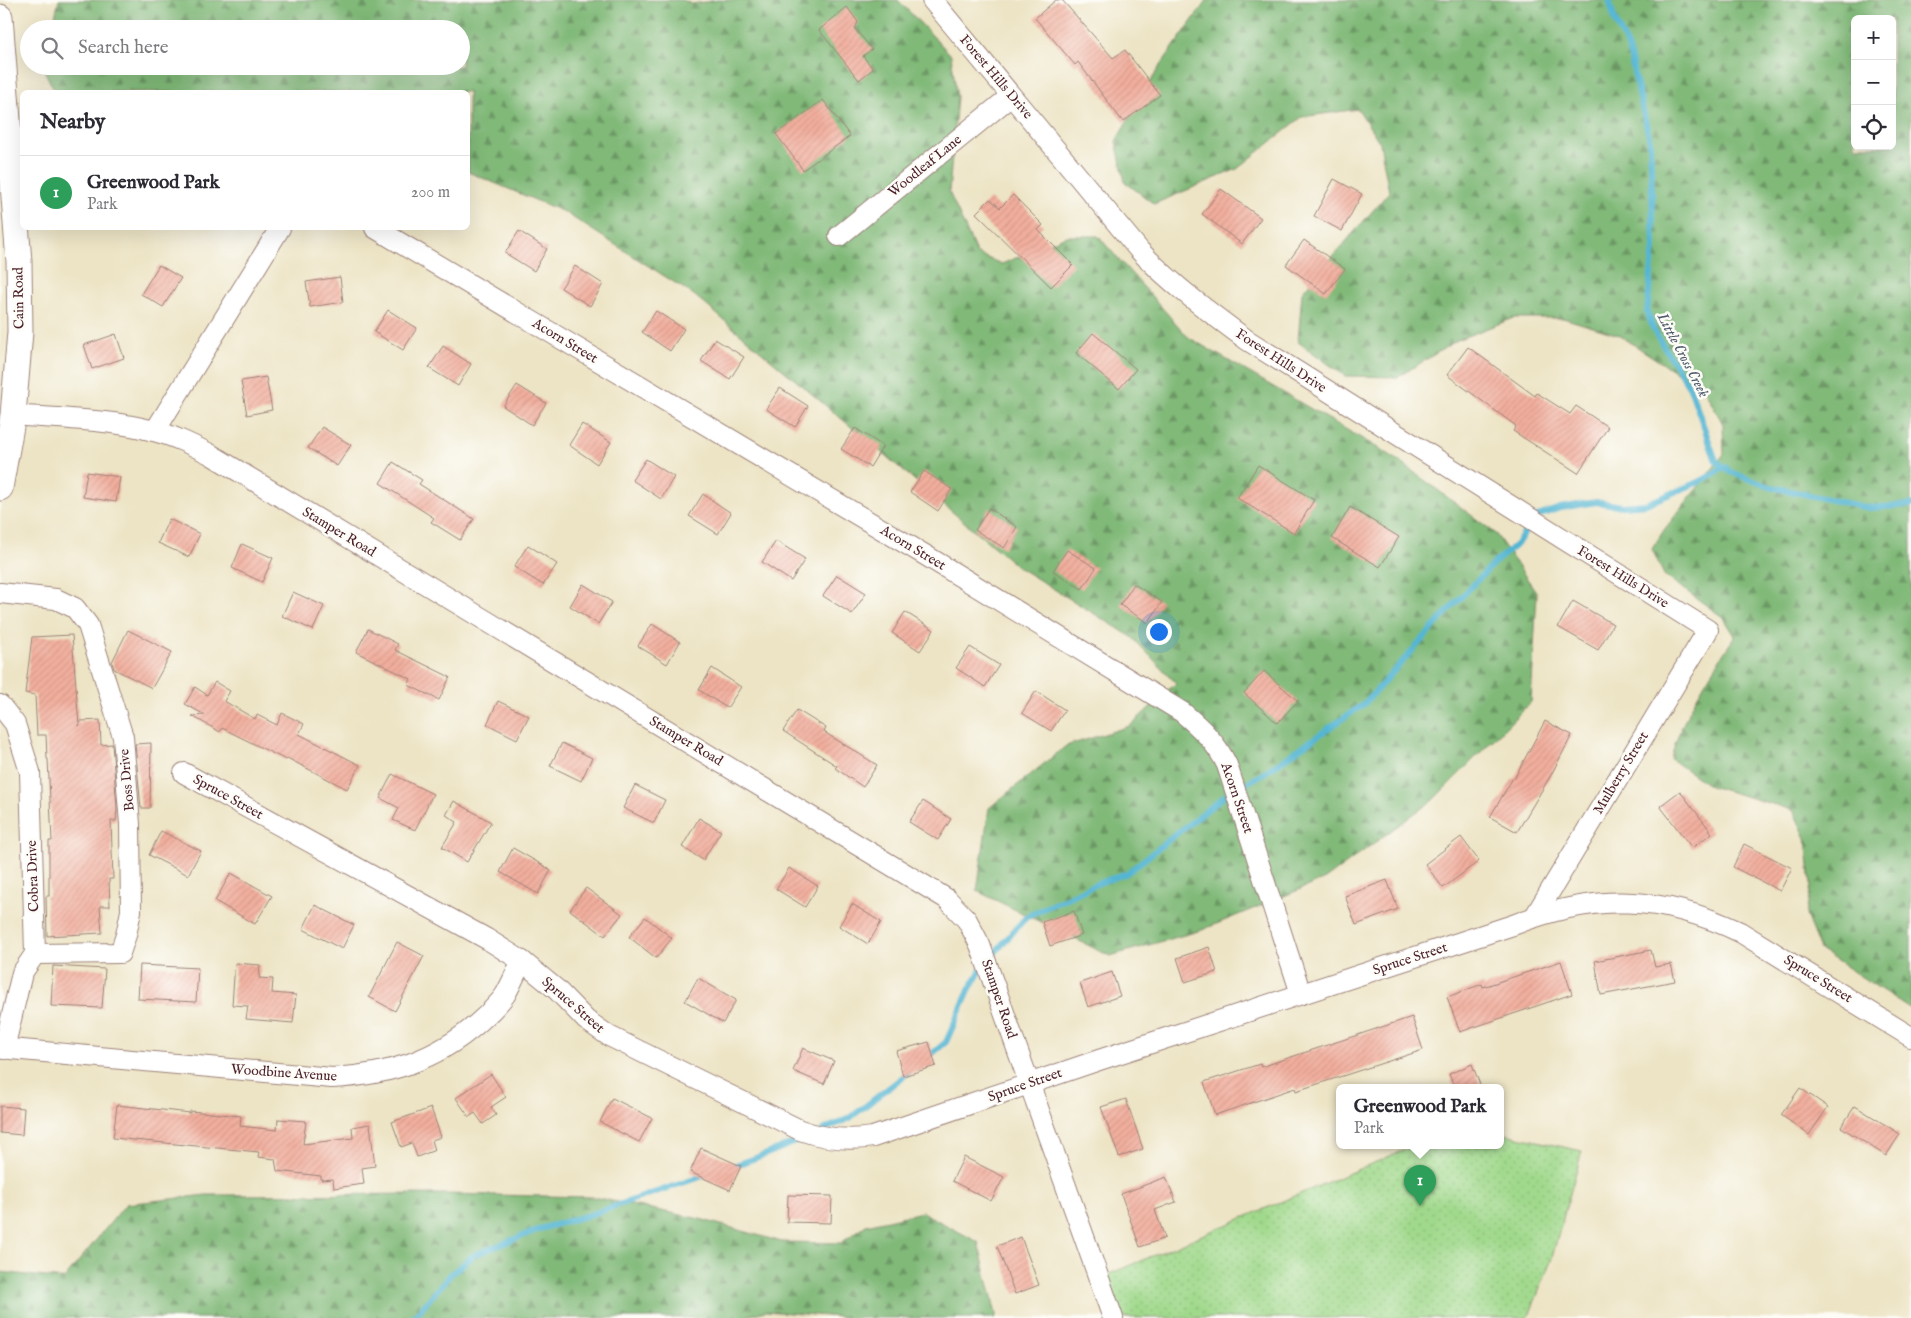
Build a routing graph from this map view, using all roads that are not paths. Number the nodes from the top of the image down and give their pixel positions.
1 (932, 0) edge
2 (0, 17) edge
3 (1011, 96) junction
4 (279, 230) edge
5 (378, 230) edge
6 (839, 236) dead end
7 (13, 415) junction
8 (155, 431) junction
9 (0, 488) edge
10 (0, 593) edge
11 (1708, 630) joint
12 (0, 705) edge
13 (184, 773) dead end
14 (1535, 916) junction
15 (35, 954) junction
16 (522, 961) junction
17 (1301, 994) junction
18 (1911, 1037) edge
19 (2, 1048) edge
20 (1029, 1084) junction
21 (1113, 1318) edge

1 - 3 street, Forest Hills Drive
2 - 7 main road, Cain Road
3 - 6 street, Woodleaf Lane
3 - 11 street, Forest Hills Drive
4 - 8 street
5 - 17 street, Acorn Street
7 - 8 street, Stamper Road
7 - 9 main road, Cain Road
8 - 20 street, Stamper Road
10 - 15 street, Boss Drive
11 - 14 street, Mulberry Street
12 - 15 street, Cobra Drive
13 - 16 street, Spruce Street
14 - 17 street, Spruce Street
14 - 18 street, Spruce Street
15 - 19 street
16 - 19 street, Woodbine Avenue
16 - 20 street, Spruce Street
17 - 20 street, Spruce Street
20 - 21 street, Stamper Road

